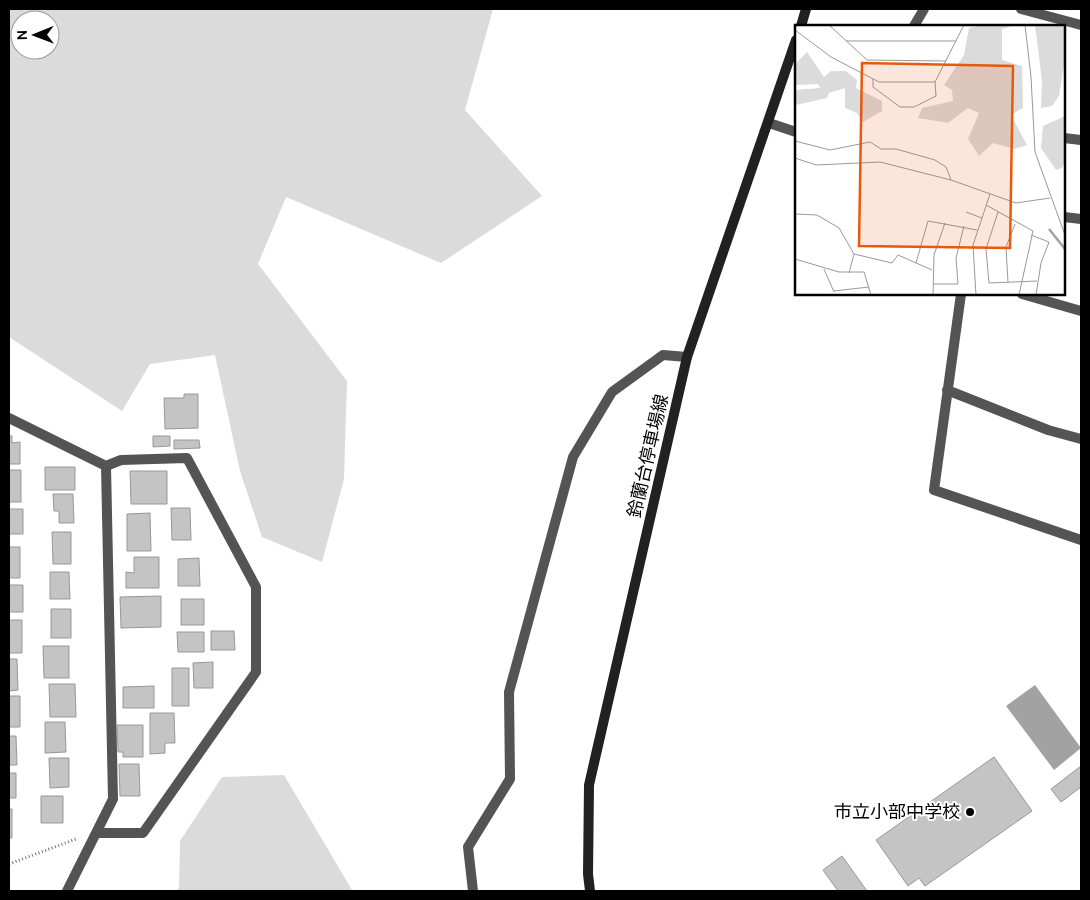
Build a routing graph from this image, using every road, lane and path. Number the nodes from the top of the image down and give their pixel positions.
1 (806, 9) edge
2 (924, 9) edge
3 (1021, 9) edge
4 (801, 25) edge
5 (915, 25) edge
6 (1081, 25) edge
7 (795, 43) edge
8 (770, 123) junction
9 (795, 132) edge
10 (1065, 138) edge
11 (1081, 140) edge
12 (1065, 217) edge
13 (1081, 219) edge
14 (961, 295) edge
15 (1025, 295) edge
16 (1081, 311) edge
17 (687, 357) junction
18 (947, 390) junction
19 (9, 418) edge
20 (1081, 439) edge
21 (106, 466) junction
22 (1081, 540) edge
23 (96, 833) junction
24 (9, 864) edge
25 (67, 891) edge
26 (473, 891) edge
27 (590, 891) edge

1 - 4 main road
2 - 5 street
3 - 6 street
7 - 8 main road, 鈴蘭台停車場線
8 - 9 street
8 - 17 main road, 鈴蘭台停車場線
10 - 11 street
12 - 13 street
14 - 18 street
15 - 16 street
17 - 26 street
17 - 27 main road, 鈴蘭台停車場線
18 - 20 street
18 - 22 street
19 - 21 street
21 - 23 street
21 - 23 street
23 - 24 path
23 - 25 street

